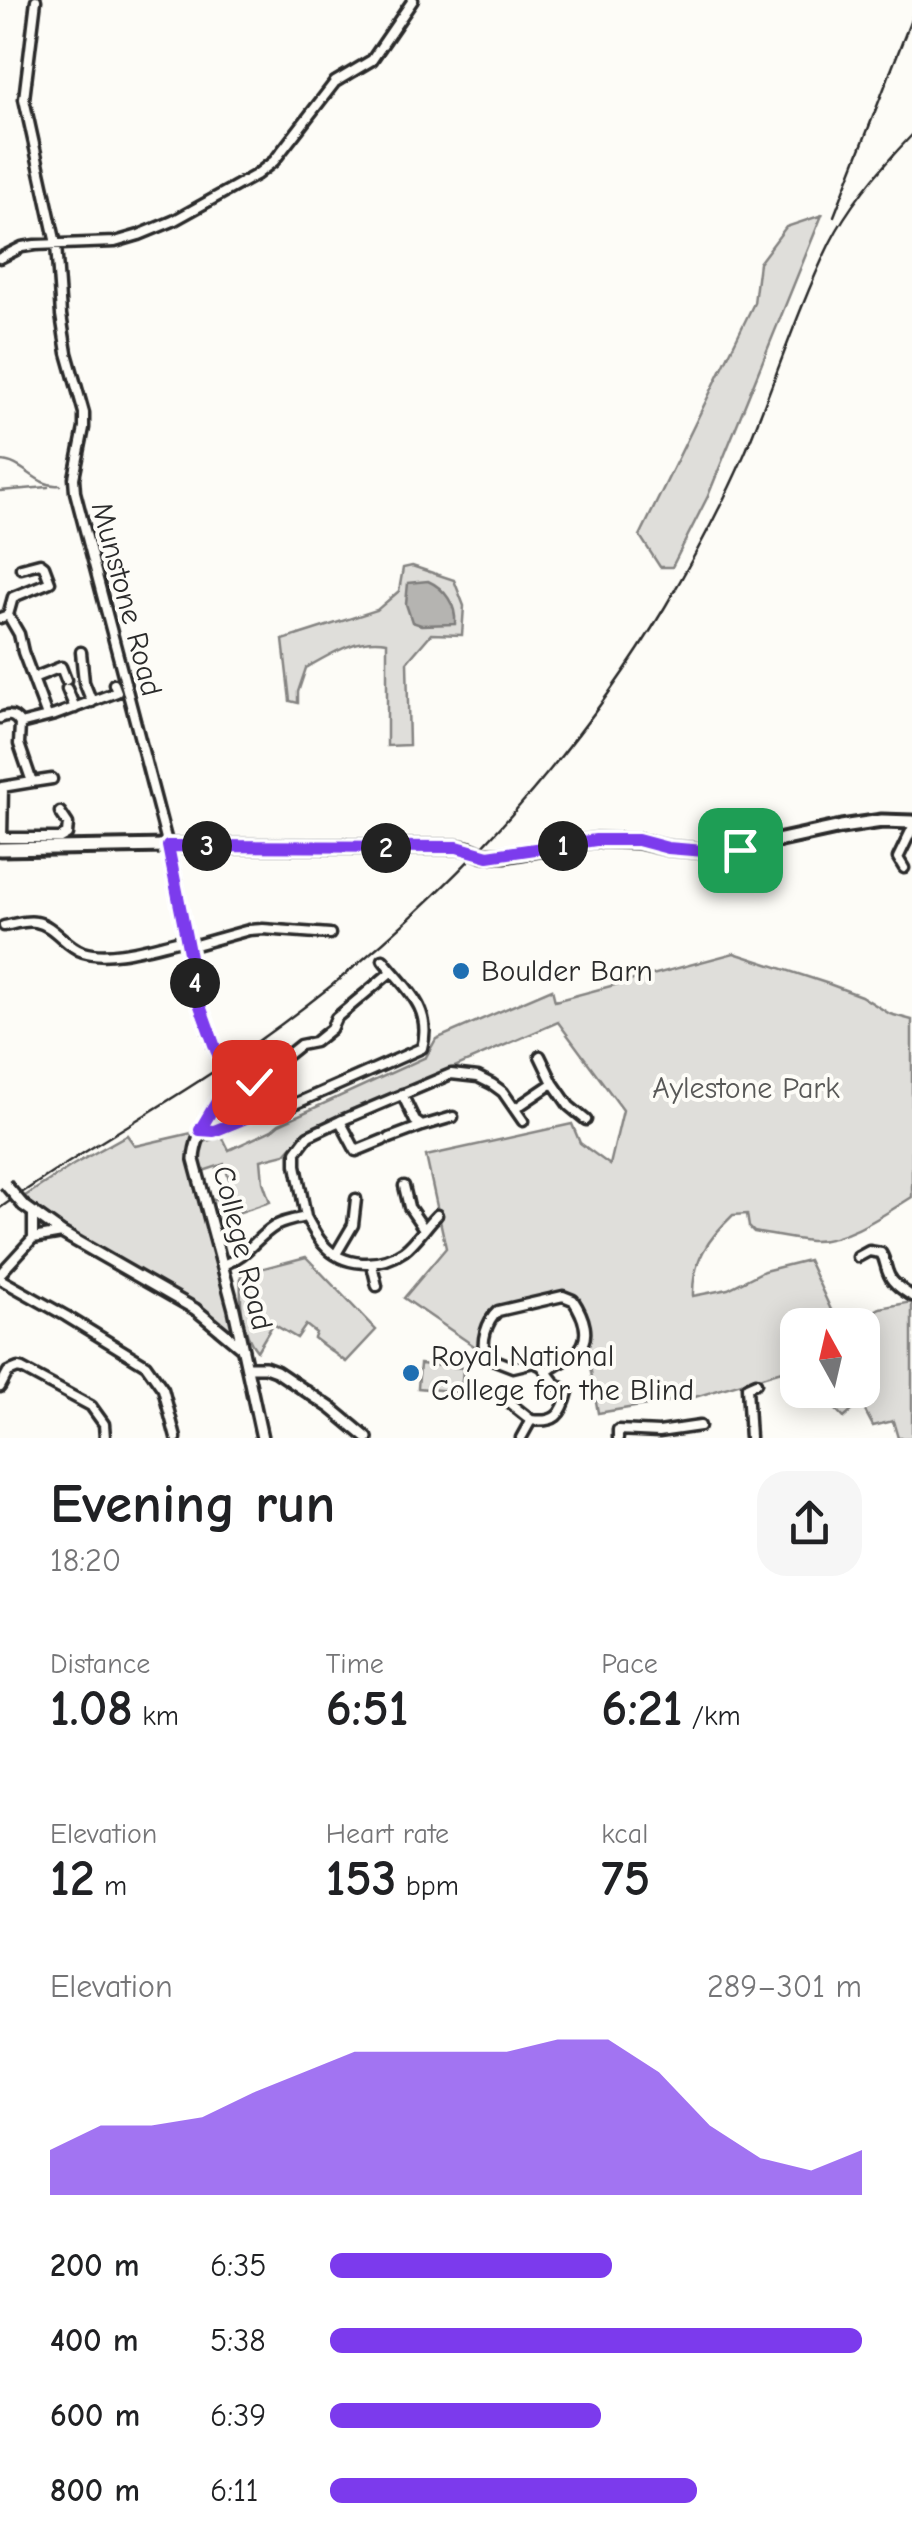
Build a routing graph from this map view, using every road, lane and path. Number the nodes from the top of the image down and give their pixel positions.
1 (36, 0) edge
2 (413, 0) edge
3 (56, 244) junction
4 (0, 258) edge
5 (21, 568) dead end
6 (4, 616) edge
7 (81, 652) dead end
8 (33, 678) junction
9 (117, 692) dead end
10 (92, 702) junction
11 (75, 708) junction
12 (51, 716) junction
13 (0, 718) edge
14 (20, 724) junction
15 (52, 778) dead end
16 (32, 782) junction
17 (1, 786) edge
18 (60, 812) dead end
19 (912, 826) edge
20 (1, 842) edge
21 (168, 846) junction
22 (904, 868) dead end
23 (4, 926) dead end
24 (330, 934) dead end
25 (187, 943) junction
26 (383, 960) dead end
27 (392, 971) junction
28 (540, 1056) dead end
29 (553, 1083) junction
30 (402, 1094) junction
31 (516, 1108) junction
32 (256, 1114) junction
33 (453, 1117) dead end
34 (586, 1120) dead end
35 (340, 1121) junction
36 (523, 1121) dead end
37 (422, 1126) junction
38 (200, 1130) junction
39 (2, 1181) edge
40 (404, 1186) dead end
41 (356, 1199) dead end
42 (33, 1213) junction
43 (437, 1215) dead end
44 (306, 1216) junction
45 (424, 1229) junction
46 (62, 1232) junction
47 (33, 1238) junction
48 (336, 1254) junction
49 (858, 1256) dead end
50 (223, 1265) junction
51 (372, 1265) junction
52 (0, 1277) edge
53 (377, 1286) dead end
54 (912, 1296) edge
55 (243, 1349) junction
56 (247, 1367) junction
57 (548, 1371) junction
58 (756, 1382) dead end
59 (0, 1387) edge
60 (502, 1397) dead end
61 (531, 1420) junction
62 (700, 1426) dead end
63 (105, 1438) edge
64 (176, 1438) edge
65 (262, 1438) edge
66 (367, 1438) edge
67 (521, 1438) edge
68 (618, 1438) edge
69 (750, 1438) edge

1 - 3 street, Munstone Road
2 - 3 street
3 - 4 street
3 - 21 street, Munstone Road
5 - 6 street
6 - 8 street
7 - 10 street
8 - 11 street
8 - 12 street
9 - 10 street
10 - 11 street
11 - 12 street
12 - 14 street
13 - 14 street
14 - 16 street
15 - 16 street
16 - 17 street
17 - 20 street
18 - 20 street
19 - 21 main road, bridge
19 - 22 street
20 - 21 main road
21 - 25 street, College Road
23 - 25 street
24 - 25 street
25 - 38 street, College Road, bridge
26 - 27 street
27 - 32 street
27 - 32 street
28 - 29 street
29 - 31 street
29 - 34 street
30 - 31 street
30 - 35 street
30 - 37 street
31 - 36 street
32 - 38 street
33 - 37 street
35 - 37 street
35 - 44 street
38 - 50 street, College Road
39 - 42 street, bridge
40 - 45 street
41 - 48 street
42 - 46 street
42 - 47 street
43 - 45 street
44 - 48 street
44 - 50 street
45 - 51 street
46 - 47 street
46 - 55 street
47 - 52 street
48 - 51 street
49 - 54 street
50 - 55 street, College Road
51 - 53 street
52 - 64 street
55 - 56 street, College Road
56 - 65 street, College Road
56 - 66 street
57 - 57 street
57 - 61 street
58 - 69 street
59 - 63 street
60 - 61 street
61 - 67 street
62 - 68 street

